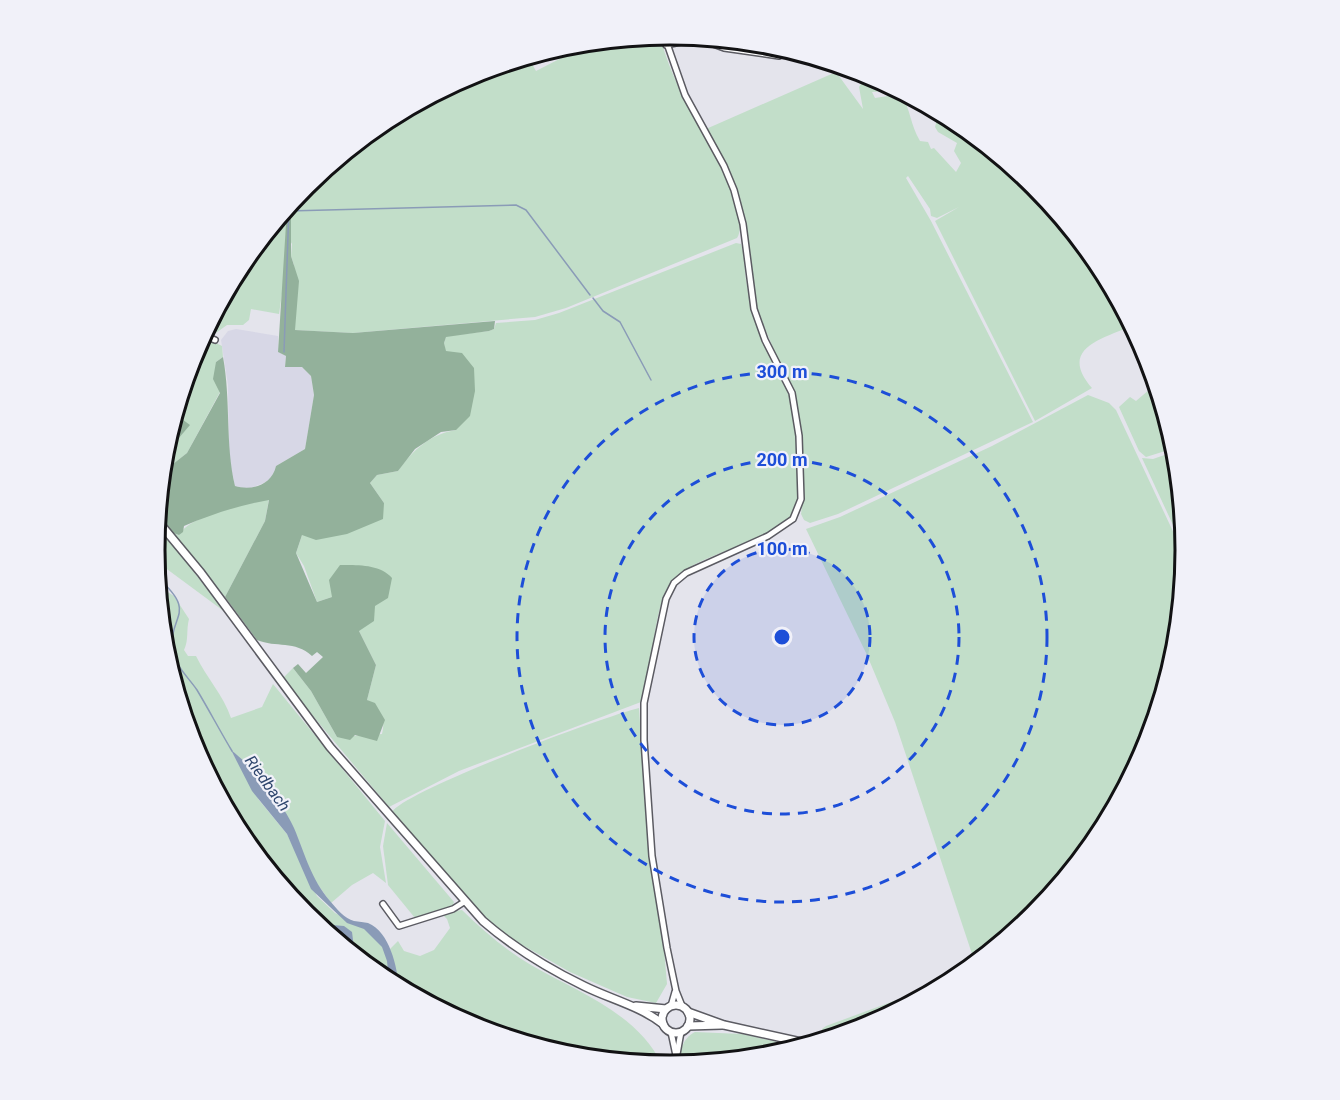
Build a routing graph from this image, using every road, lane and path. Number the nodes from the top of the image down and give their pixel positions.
1 (666, 45) edge
2 (724, 48) edge
3 (756, 53) edge
4 (212, 339) edge
5 (215, 340) dead end
6 (166, 529) edge
7 (464, 902) junction
8 (383, 904) dead end
9 (676, 991) junction
10 (634, 1006) junction
11 (669, 1008) junction
12 (685, 1009) junction
13 (663, 1024) junction
14 (724, 1025) junction
15 (688, 1026) junction
16 (671, 1032) junction
17 (681, 1032) junction
18 (792, 1040) edge
19 (677, 1055) edge
20 (677, 1055) edge

1 - 9 street
2 - 3 street
4 - 5 street
6 - 7 main road
7 - 8 street
7 - 10 main road
9 - 11 street
9 - 12 street
10 - 11 main road
10 - 13 main road
11 - 12 main road
11 - 13 main road
12 - 14 main road
12 - 15 main road
13 - 16 main road
14 - 15 main road
14 - 18 main road
15 - 17 main road
16 - 17 main road
16 - 19 street
17 - 20 street

